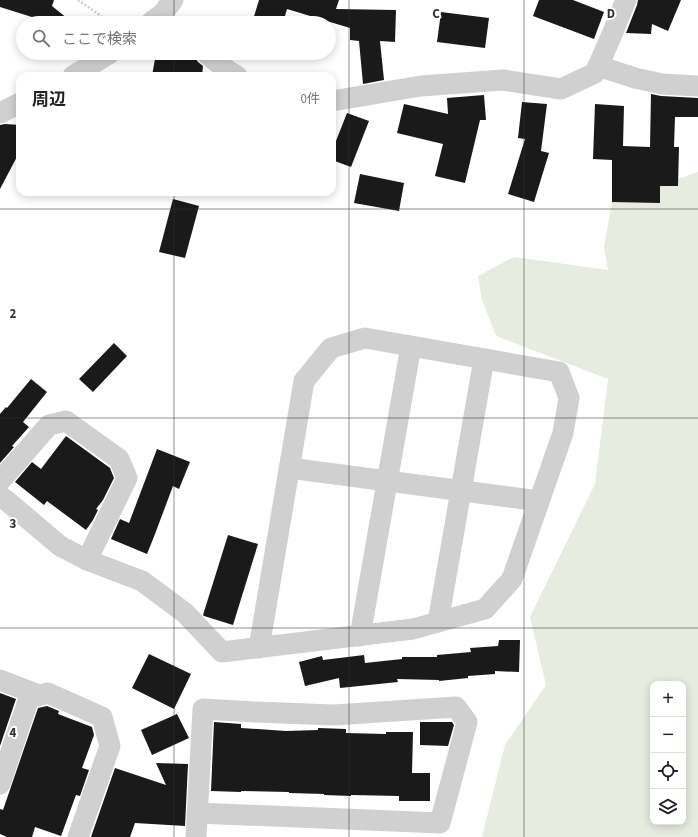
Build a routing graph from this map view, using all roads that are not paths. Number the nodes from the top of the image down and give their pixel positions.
1 (626, 0) edge
2 (99, 60) edge
3 (215, 60) edge
4 (598, 66) junction
5 (79, 72) edge
6 (230, 72) edge
7 (698, 86) edge
8 (336, 99) edge
9 (16, 105) edge
10 (0, 113) edge
11 (411, 346) junction
12 (484, 359) junction
13 (290, 468) junction
14 (0, 481) edge
15 (387, 481) junction
16 (461, 491) junction
17 (0, 496) edge
18 (539, 501) junction
19 (88, 560) junction
20 (438, 622) junction
21 (360, 636) junction
22 (259, 648) junction
23 (0, 680) edge
24 (39, 695) junction
25 (0, 784) edge
26 (197, 813) junction
27 (440, 830) edge
28 (78, 837) edge
29 (196, 837) edge

1 - 4 street
2 - 5 street
3 - 6 street
4 - 7 street
4 - 8 street
9 - 10 street
11 - 12 street
11 - 13 street
11 - 15 street
12 - 16 street
12 - 18 street
13 - 15 street
13 - 22 street
14 - 19 street
15 - 16 street
15 - 21 street
16 - 18 street
16 - 20 street
17 - 19 street
18 - 20 street
19 - 22 street
20 - 21 street
21 - 22 street
23 - 24 street
24 - 25 street
24 - 28 street
26 - 27 street
26 - 27 street
26 - 29 street

